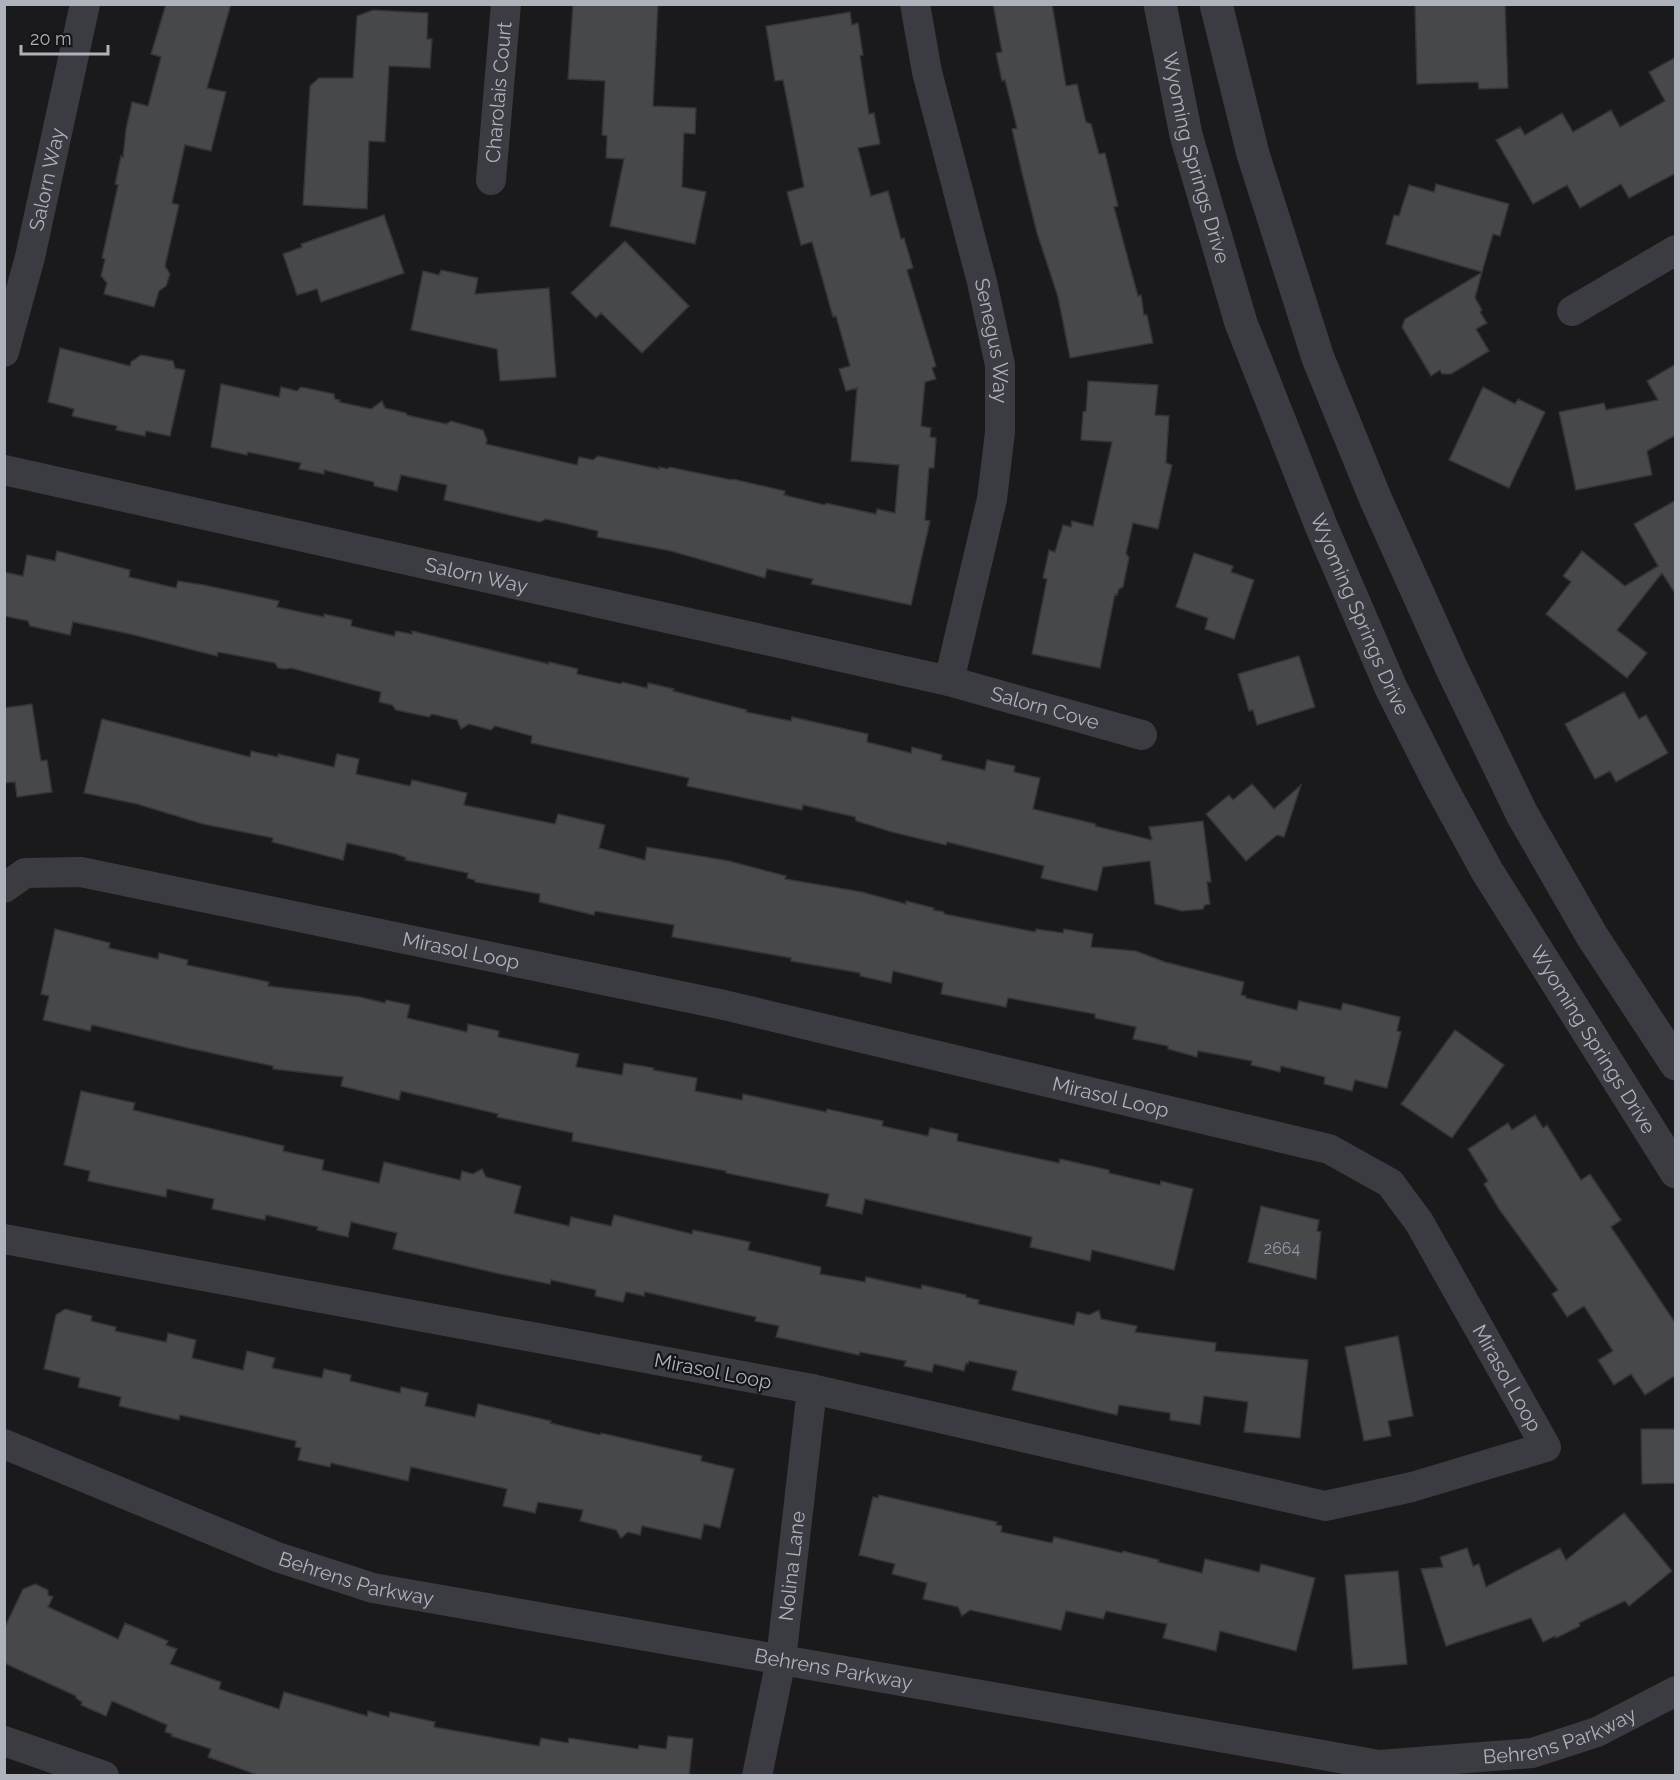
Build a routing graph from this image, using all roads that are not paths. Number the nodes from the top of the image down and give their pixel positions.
1 (86, 4) edge
2 (506, 4) edge
3 (915, 4) edge
4 (1160, 4) edge
5 (1216, 4) edge
6 (491, 180) dead end
7 (1676, 250) edge
8 (1572, 311) dead end
9 (4, 352) edge
10 (4, 470) edge
11 (949, 681) junction
12 (1142, 735) dead end
13 (4, 888) edge
14 (1676, 1064) edge
15 (1676, 1172) edge
16 (4, 1239) edge
17 (812, 1389) junction
18 (4, 1444) edge
19 (781, 1660) junction
20 (1676, 1691) edge
21 (4, 1741) edge
22 (1379, 1770) edge
23 (104, 1776) edge
24 (757, 1776) edge

1 - 9 street, Salorn Way
2 - 6 street, Charolais Court
3 - 11 street, Senegus Way
4 - 15 street, Wyoming Springs Drive
5 - 14 street
7 - 8 street
10 - 11 street, Salorn Way
11 - 12 street, Salorn Cove
13 - 17 street, Mirasol Loop
16 - 17 street, Mirasol Loop
17 - 19 street, Nolina Lane
18 - 19 street, Behrens Parkway
19 - 22 street, Behrens Parkway
19 - 24 street, Nolina Lane
20 - 22 street, Behrens Parkway
21 - 23 street

